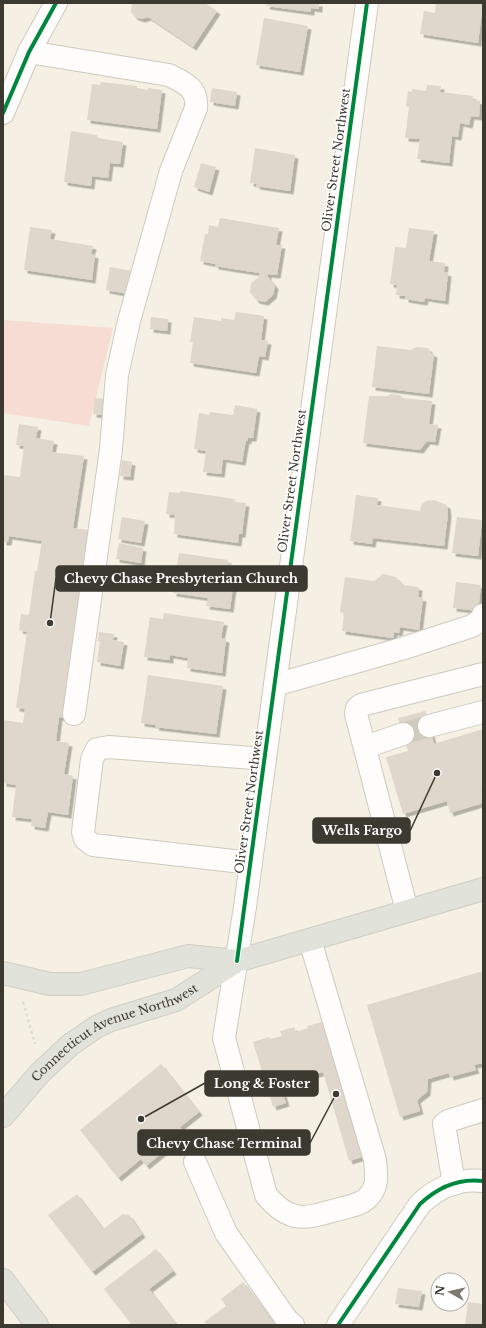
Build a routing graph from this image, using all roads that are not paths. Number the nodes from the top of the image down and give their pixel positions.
1 (56, 3) edge
2 (367, 3) edge
3 (29, 52) junction
4 (3, 113) edge
5 (483, 615) edge
6 (483, 674) edge
7 (275, 686) junction
8 (483, 712) edge
9 (74, 714) dead end
10 (429, 726) tunnel mouth
11 (403, 734) tunnel mouth
12 (365, 747) junction
13 (265, 759) junction
14 (251, 863) junction
15 (483, 889) edge
16 (408, 911) junction
17 (310, 940) junction
18 (237, 961) junction
19 (3, 973) edge
20 (483, 1110) edge
21 (3, 1116) edge
22 (195, 1162) dead end
23 (483, 1181) edge
24 (454, 1184) junction
25 (3, 1280) edge
26 (38, 1325) edge
27 (293, 1325) edge
28 (338, 1325) edge

1 - 3 street
2 - 7 street, Oliver Street Northwest
3 - 4 street
3 - 9 street
5 - 7 street
6 - 12 street
7 - 13 street, Oliver Street Northwest
8 - 10 street
11 - 12 street
12 - 16 street
13 - 14 street, Oliver Street Northwest
13 - 14 street
14 - 18 street, Oliver Street Northwest
15 - 16 main road, Connecticut Avenue Northwest
16 - 17 main road, Connecticut Avenue Northwest
17 - 18 main road, Connecticut Avenue Northwest
17 - 18 street, Oliver Street Northwest
18 - 19 main road, Connecticut Avenue Northwest
18 - 21 main road, Connecticut Avenue Northwest
20 - 24 street
22 - 27 street
23 - 24 street
24 - 28 street
25 - 26 main road

